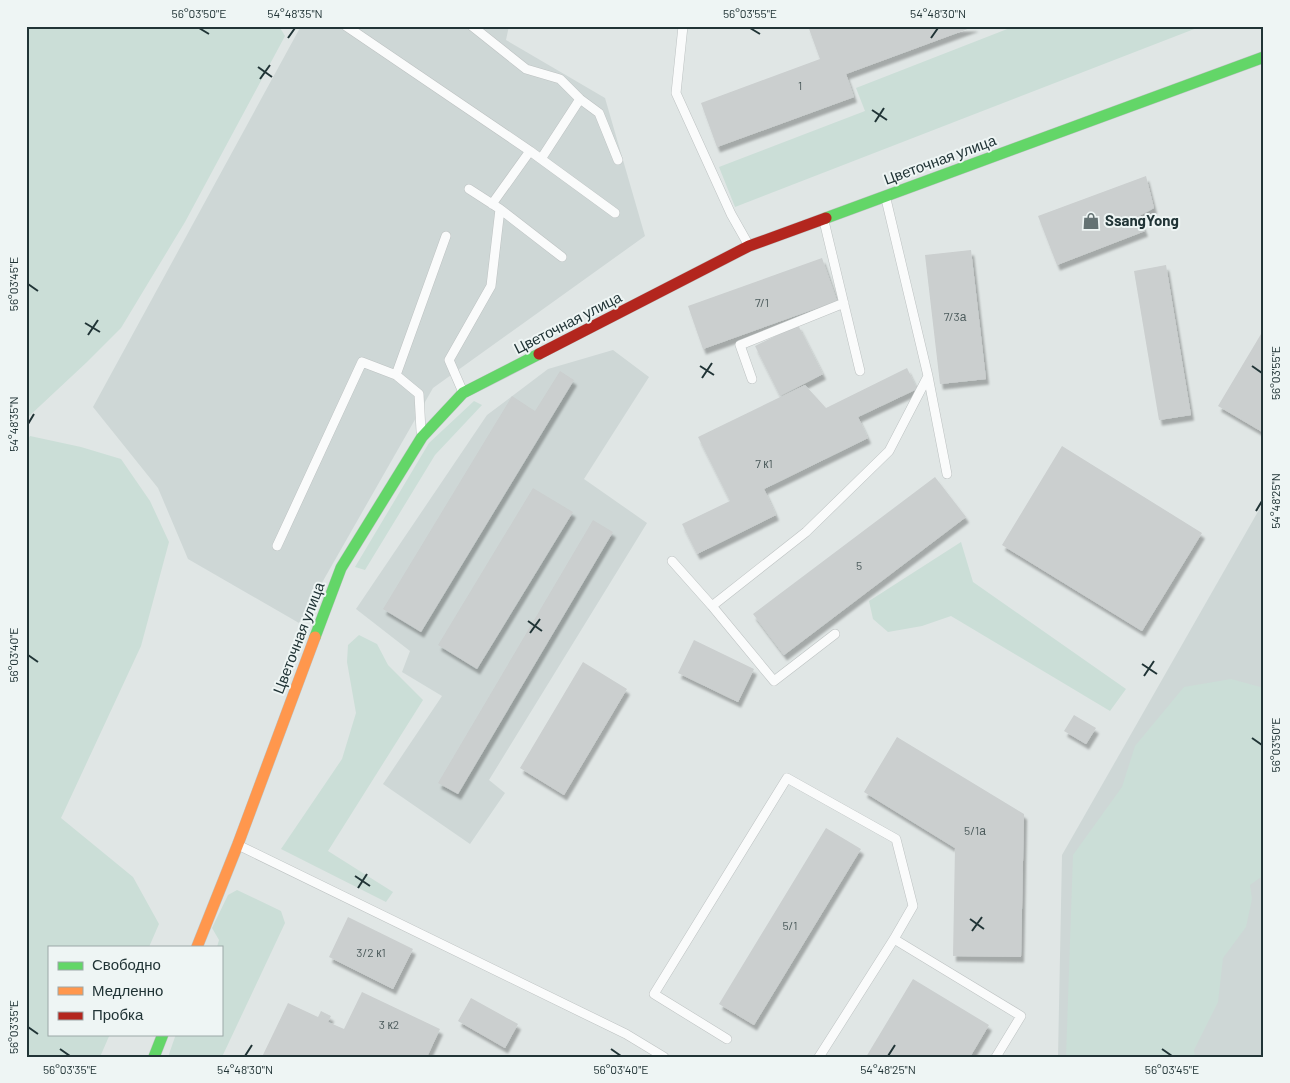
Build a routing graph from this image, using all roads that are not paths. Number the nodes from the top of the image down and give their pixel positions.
1 (346, 26) edge
2 (472, 26) edge
3 (683, 26) edge
4 (1264, 57) edge
5 (580, 99) junction
6 (530, 151) junction
7 (541, 159) junction
8 (618, 160) dead end
9 (469, 189) dead end
10 (885, 196) junction
11 (496, 206) junction
12 (615, 213) dead end
13 (824, 219) junction
14 (446, 236) dead end
15 (750, 246) junction
16 (562, 256) dead end
17 (844, 303) junction
18 (860, 371) dead end
19 (396, 374) junction
20 (928, 376) junction
21 (752, 379) dead end
22 (463, 393) junction
23 (422, 437) junction
24 (946, 474) dead end
25 (278, 546) dead end
26 (672, 561) dead end
27 (712, 606) junction
28 (834, 634) dead end
29 (238, 844) junction
30 (894, 939) junction
31 (197, 946) edge
32 (161, 1036) edge
33 (727, 1039) dead end
34 (154, 1057) edge
35 (664, 1057) edge
36 (819, 1057) edge
37 (996, 1057) edge

1 - 6 lane
2 - 5 lane
3 - 15 lane
4 - 10 street, Цветочная улица
5 - 7 lane
5 - 8 lane
6 - 7 lane
6 - 11 lane
7 - 12 lane
9 - 11 lane
10 - 13 street, Цветочная улица
10 - 20 lane
11 - 16 lane
11 - 22 lane
13 - 15 street, Цветочная улица
13 - 17 lane
14 - 19 lane
15 - 22 street, Цветочная улица
17 - 18 lane
17 - 21 lane
19 - 23 lane
19 - 25 lane
20 - 24 lane
20 - 27 lane
22 - 23 street, Цветочная улица
23 - 29 street, Цветочная улица
26 - 27 lane
27 - 28 lane
29 - 31 street, Цветочная улица
29 - 35 lane
30 - 33 lane
30 - 36 lane
30 - 37 lane
32 - 34 street

